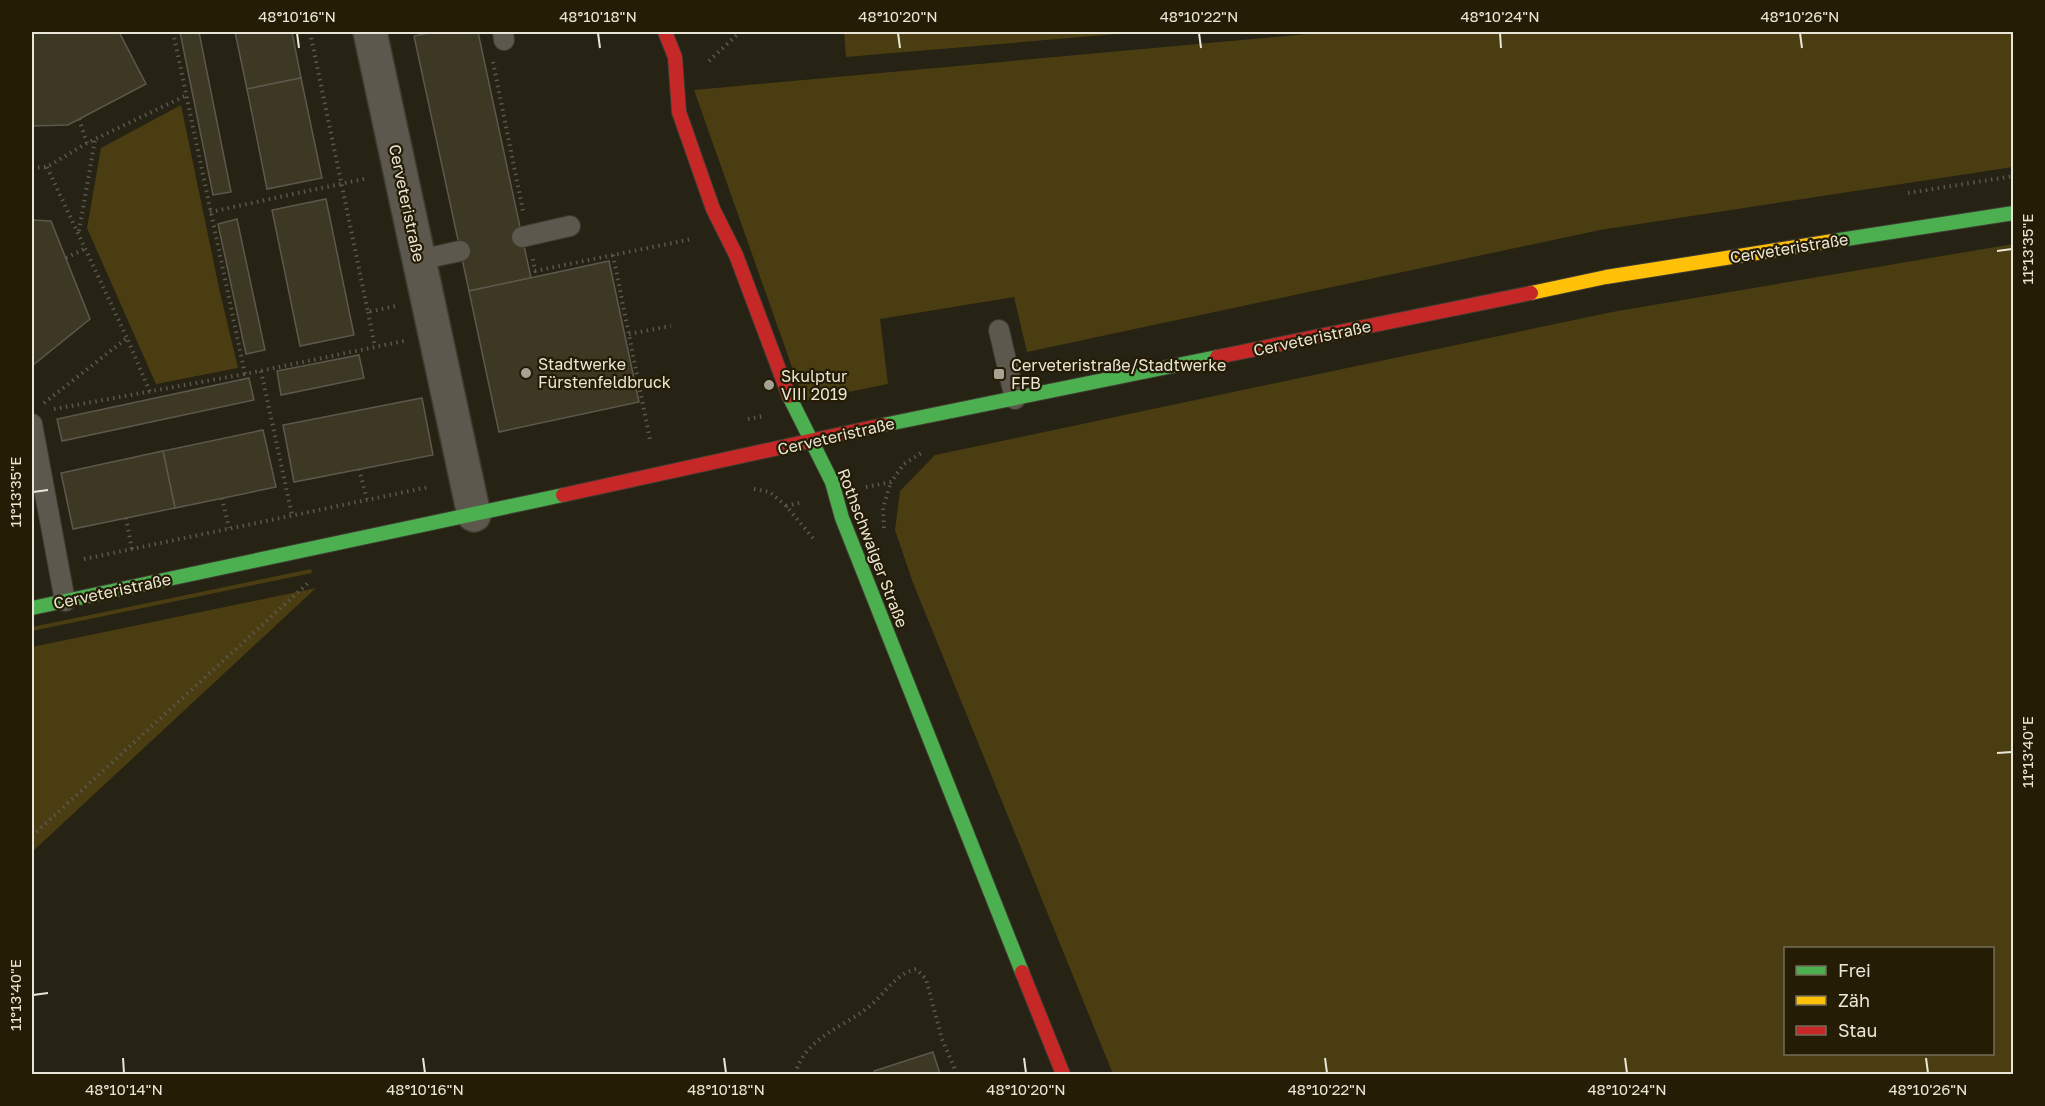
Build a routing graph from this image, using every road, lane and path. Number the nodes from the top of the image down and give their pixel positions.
1 (173, 32) edge
2 (310, 32) edge
3 (370, 32) edge
4 (665, 32) edge
5 (185, 96) junction
6 (79, 119) dead end
7 (96, 140) junction
8 (87, 143) junction
9 (47, 167) junction
10 (32, 168) edge
11 (342, 183) junction
12 (210, 212) junction
13 (2013, 213) edge
14 (570, 226) dead end
15 (79, 231) junction
16 (522, 237) dead end
17 (86, 248) junction
18 (460, 251) dead end
19 (613, 255) dead end
20 (66, 258) dead end
21 (419, 260) junction
22 (399, 305) dead end
23 (368, 312) junction
24 (671, 326) dead end
25 (999, 330) dead end
26 (629, 334) junction
27 (127, 338) junction
28 (406, 341) dead end
29 (375, 347) junction
30 (261, 371) junction
31 (245, 374) junction
32 (150, 392) junction
33 (1015, 399) junction
34 (40, 406) dead end
35 (794, 409) junction
36 (53, 410) dead end
37 (738, 421) dead end
38 (32, 423) edge
39 (661, 438) dead end
40 (650, 440) junction
41 (639, 442) dead end
42 (812, 442) junction
43 (359, 469) dead end
44 (466, 479) junction
45 (222, 498) dead end
46 (367, 499) junction
47 (292, 515) junction
48 (474, 515) junction
49 (126, 518) dead end
50 (229, 528) junction
51 (132, 549) junction
52 (59, 563) junction
53 (309, 582) dead end
54 (65, 601) junction
55 (32, 608) edge
56 (32, 836) edge
57 (795, 1074) edge
58 (957, 1074) edge
59 (1063, 1074) edge

1 - 5 path
2 - 11 path
3 - 21 street, Cerveteristraße
4 - 35 street, Rothschwaiger Straße
5 - 7 path
5 - 12 path
6 - 8 path
7 - 8 path
7 - 15 path
8 - 9 path
9 - 10 path
9 - 15 path
11 - 12 path
11 - 23 path
12 - 31 path
13 - 33 street, Cerveteristraße
14 - 16 lane
15 - 17 path
17 - 20 path
17 - 27 path
18 - 21 lane
19 - 26 path
21 - 44 street, Cerveteristraße
22 - 23 path
23 - 29 path
24 - 26 path
25 - 33 lane
26 - 40 path
27 - 32 path
27 - 34 path
28 - 29 path
29 - 30 path
30 - 31 path
30 - 47 path
31 - 32 path
32 - 36 path
33 - 42 street, Cerveteristraße
35 - 37 path
35 - 42 street, Rothschwaiger Straße
38 - 52 lane
39 - 40 path
40 - 41 path
42 - 48 street, Cerveteristraße
42 - 59 street, Rothschwaiger Straße
43 - 46 path
44 - 46 path
44 - 48 street, Cerveteristraße
45 - 50 path
46 - 47 path
47 - 50 path
48 - 54 street, Cerveteristraße
49 - 51 path
50 - 51 path
51 - 52 path
52 - 54 lane
53 - 56 path
54 - 55 street, Cerveteristraße
57 - 58 path

